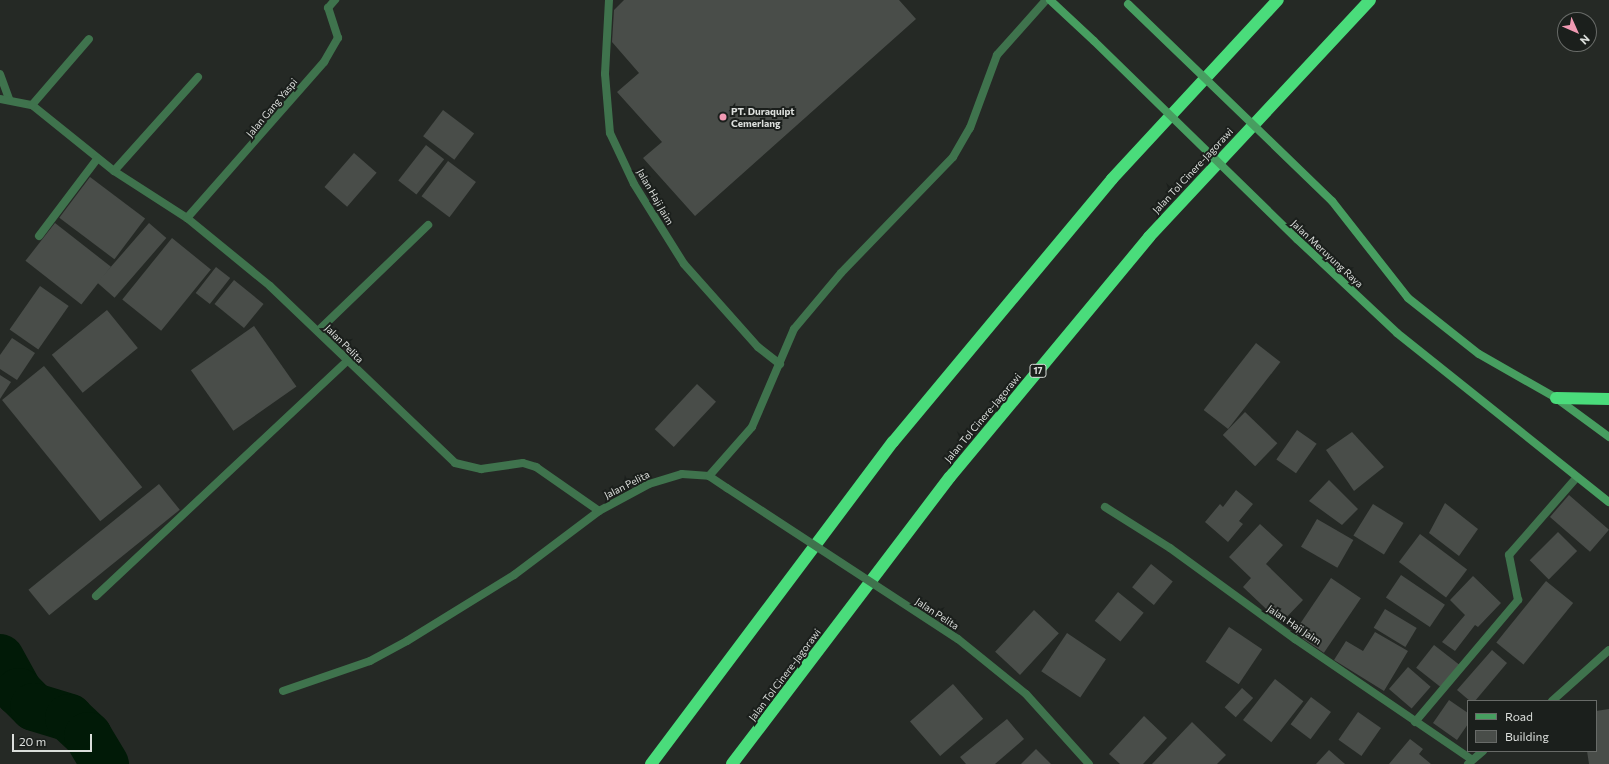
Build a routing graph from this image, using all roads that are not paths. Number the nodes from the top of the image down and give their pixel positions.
1 (335, 0) edge
2 (609, 0) edge
3 (1046, 0) edge
4 (1050, 0) edge
5 (1278, 0) edge
6 (1370, 0) edge
7 (1126, 2) edge
8 (89, 40) dead end
9 (0, 74) edge
10 (198, 77) dead end
11 (0, 99) edge
12 (9, 99) junction
13 (32, 105) junction
14 (97, 159) junction
15 (114, 172) junction
16 (187, 218) junction
17 (428, 225) dead end
18 (39, 236) dead end
19 (318, 331) junction
20 (347, 361) junction
21 (780, 364) junction
22 (1556, 398) junction
23 (1609, 399) edge
24 (1609, 437) edge
25 (709, 476) junction
26 (1577, 477) junction
27 (1609, 502) edge
28 (1105, 507) dead end
29 (599, 512) junction
30 (96, 596) dead end
31 (1609, 650) edge
32 (283, 691) dead end
33 (1553, 700) edge
34 (1415, 722) junction
35 (1482, 752) edge
36 (1470, 761) edge
37 (651, 764) edge
38 (732, 764) edge
39 (1088, 764) edge

1 - 16 street, Jalan Gang Yaspi
2 - 21 street, Jalan Haji Jaim
3 - 21 street
4 - 26 main road, Jalan Meruyung Raya, bridge
5 - 37 highway
6 - 38 highway, Jalan Tol Cinere-Jagorawi / 17
7 - 22 main road, bridge
8 - 13 street
9 - 12 street
10 - 15 street
11 - 12 street
12 - 13 street
13 - 14 street, Jalan Pelita
14 - 15 street, Jalan Pelita
14 - 18 street
15 - 16 street, Jalan Pelita
16 - 19 street, Jalan Pelita
17 - 19 street
19 - 20 street, Jalan Pelita
20 - 29 street, Jalan Pelita
20 - 30 street
21 - 25 street
22 - 23 highway
22 - 24 main road
25 - 29 street, Jalan Pelita
25 - 39 street, Jalan Pelita, bridge
26 - 27 main road, Jalan Meruyung Raya
26 - 34 street
28 - 34 street, Jalan Haji Jaim
29 - 32 street
31 - 33 street
34 - 36 street, Jalan Haji Jaim
35 - 36 street

